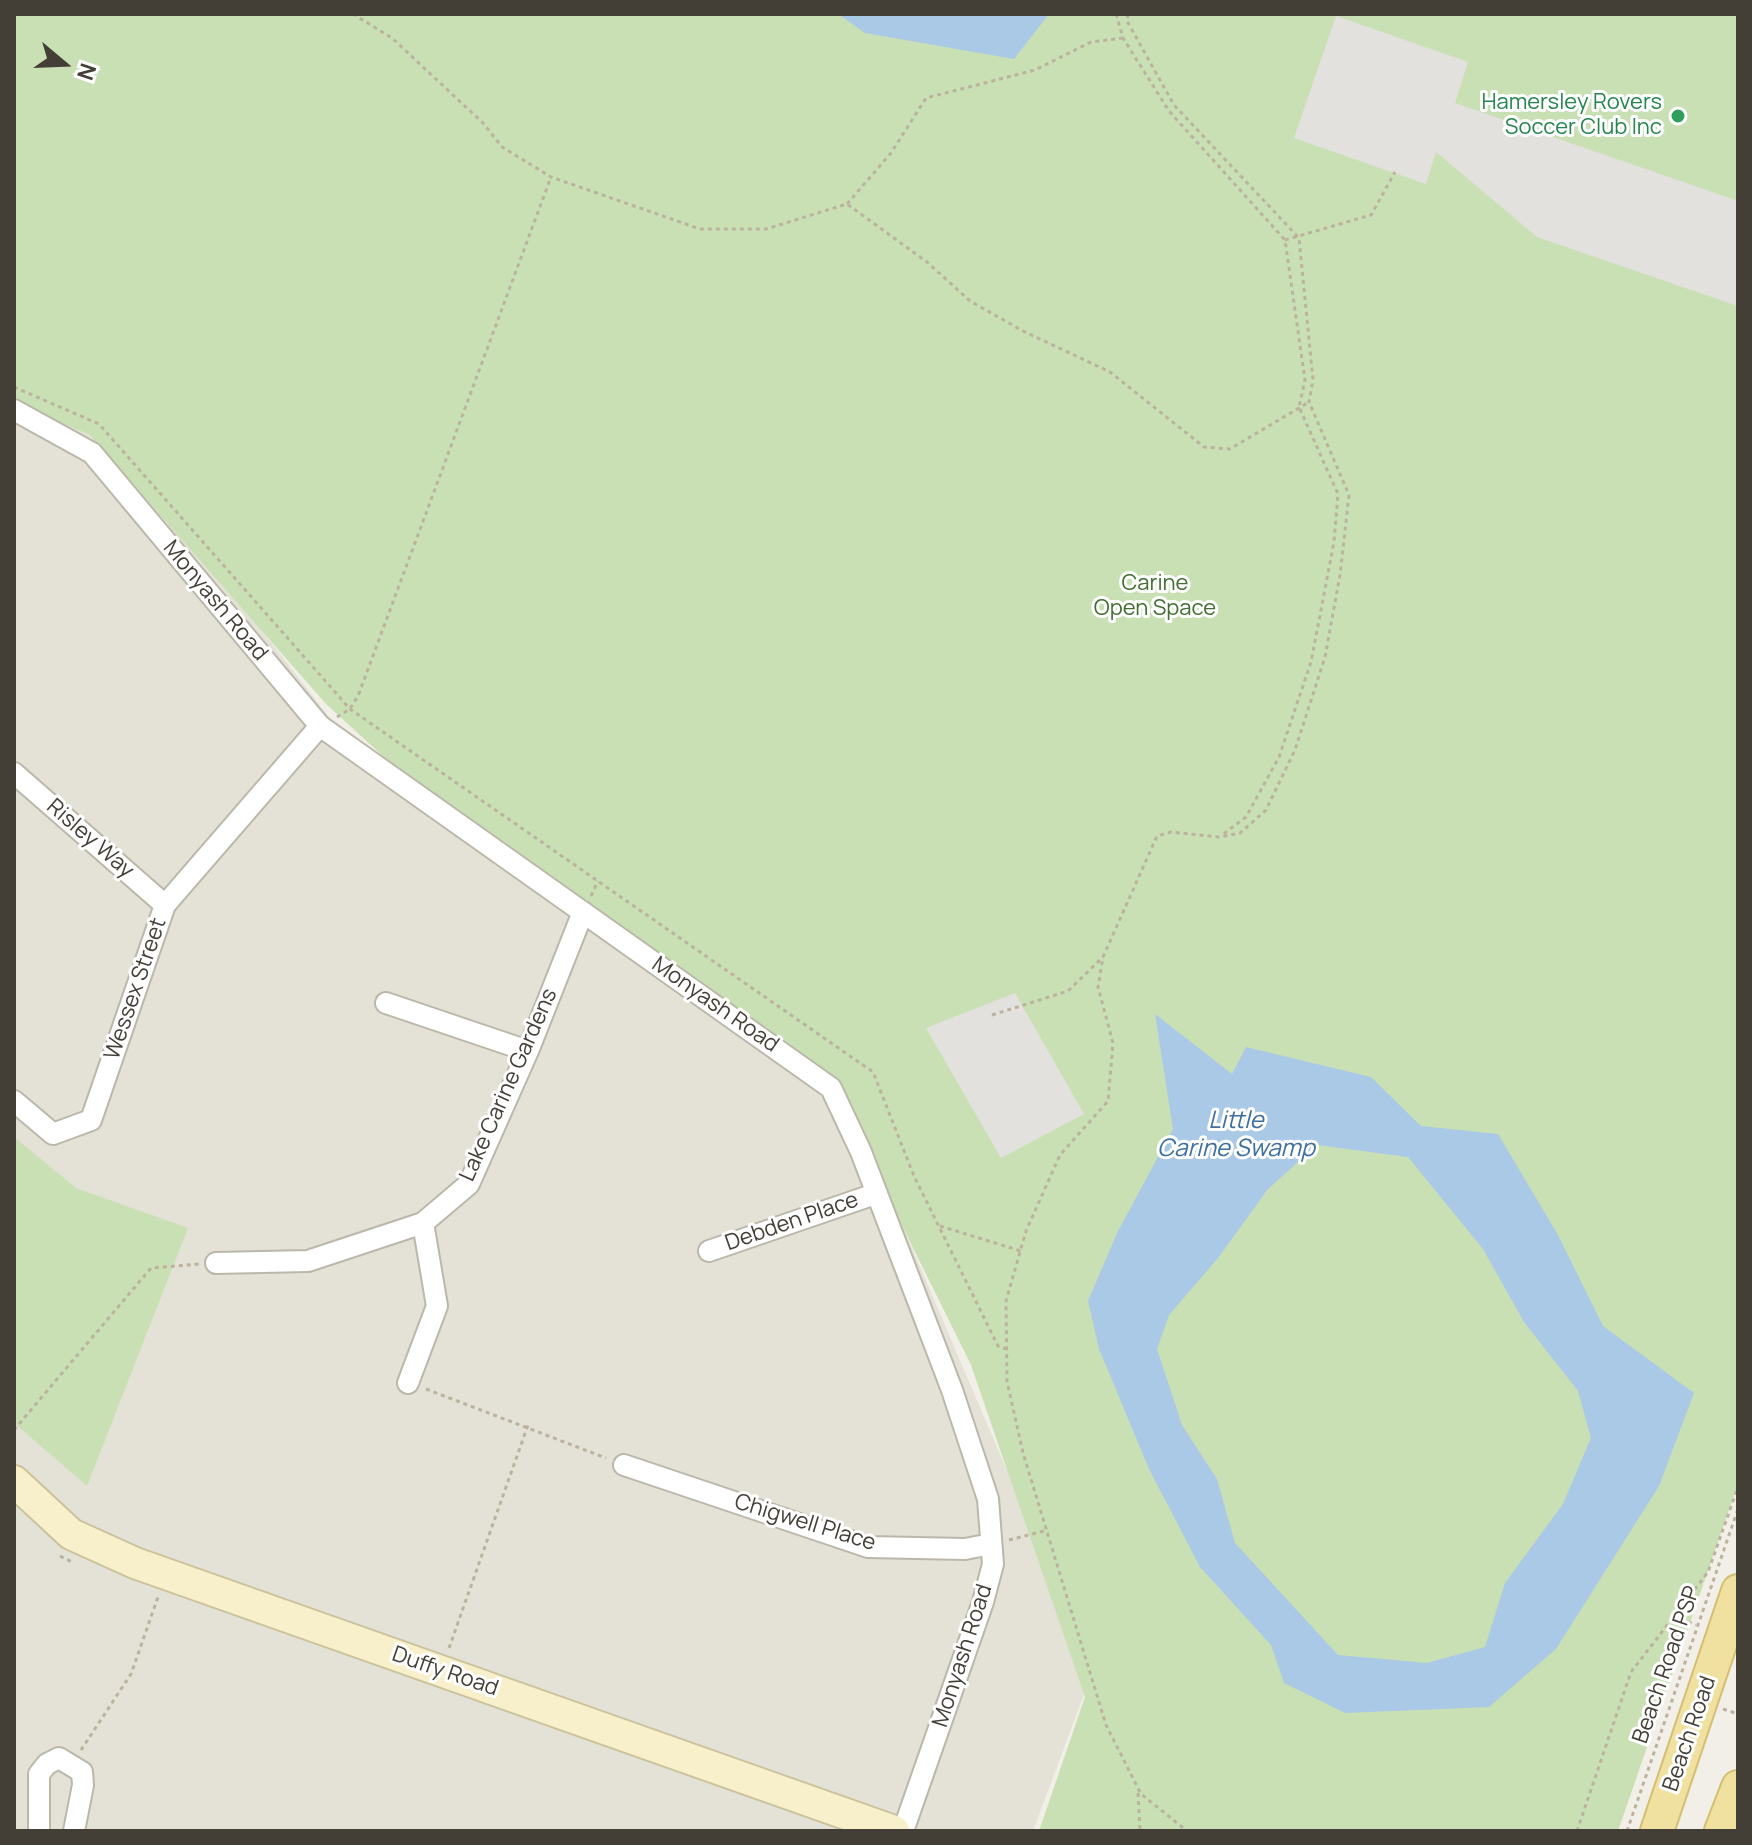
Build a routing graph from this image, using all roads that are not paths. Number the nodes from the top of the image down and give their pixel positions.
1 (14, 410) edge
2 (320, 726) junction
3 (14, 773) edge
4 (165, 905) junction
5 (583, 912) junction
6 (386, 1003) dead end
7 (528, 1051) junction
8 (14, 1101) edge
9 (875, 1194) junction
10 (423, 1223) junction
11 (709, 1251) dead end
12 (216, 1263) road end
13 (408, 1383) road end
14 (624, 1465) road end
15 (14, 1481) edge
16 (991, 1544) junction
17 (1738, 1591) edge
18 (1738, 1787) edge
19 (39, 1831) edge
20 (74, 1831) edge
21 (894, 1831) edge
22 (903, 1831) edge
23 (1657, 1831) edge
24 (1721, 1831) edge

1 - 2 street, Monyash Road
2 - 4 street, Wessex Street
2 - 5 street, Monyash Road
3 - 4 street, Risley Way
4 - 8 street, Wessex Street
5 - 7 street, Lake Carine Gardens
5 - 9 street, Monyash Road
6 - 7 street
7 - 10 street, Lake Carine Gardens
9 - 11 street, Debden Place
9 - 16 street, Monyash Road
10 - 12 street, Lake Carine Gardens
10 - 13 street
14 - 16 street, Chigwell Place
15 - 21 main road, Duffy Road
16 - 22 street, Monyash Road
17 - 23 main road, Beach Road
18 - 24 main road
19 - 20 street

